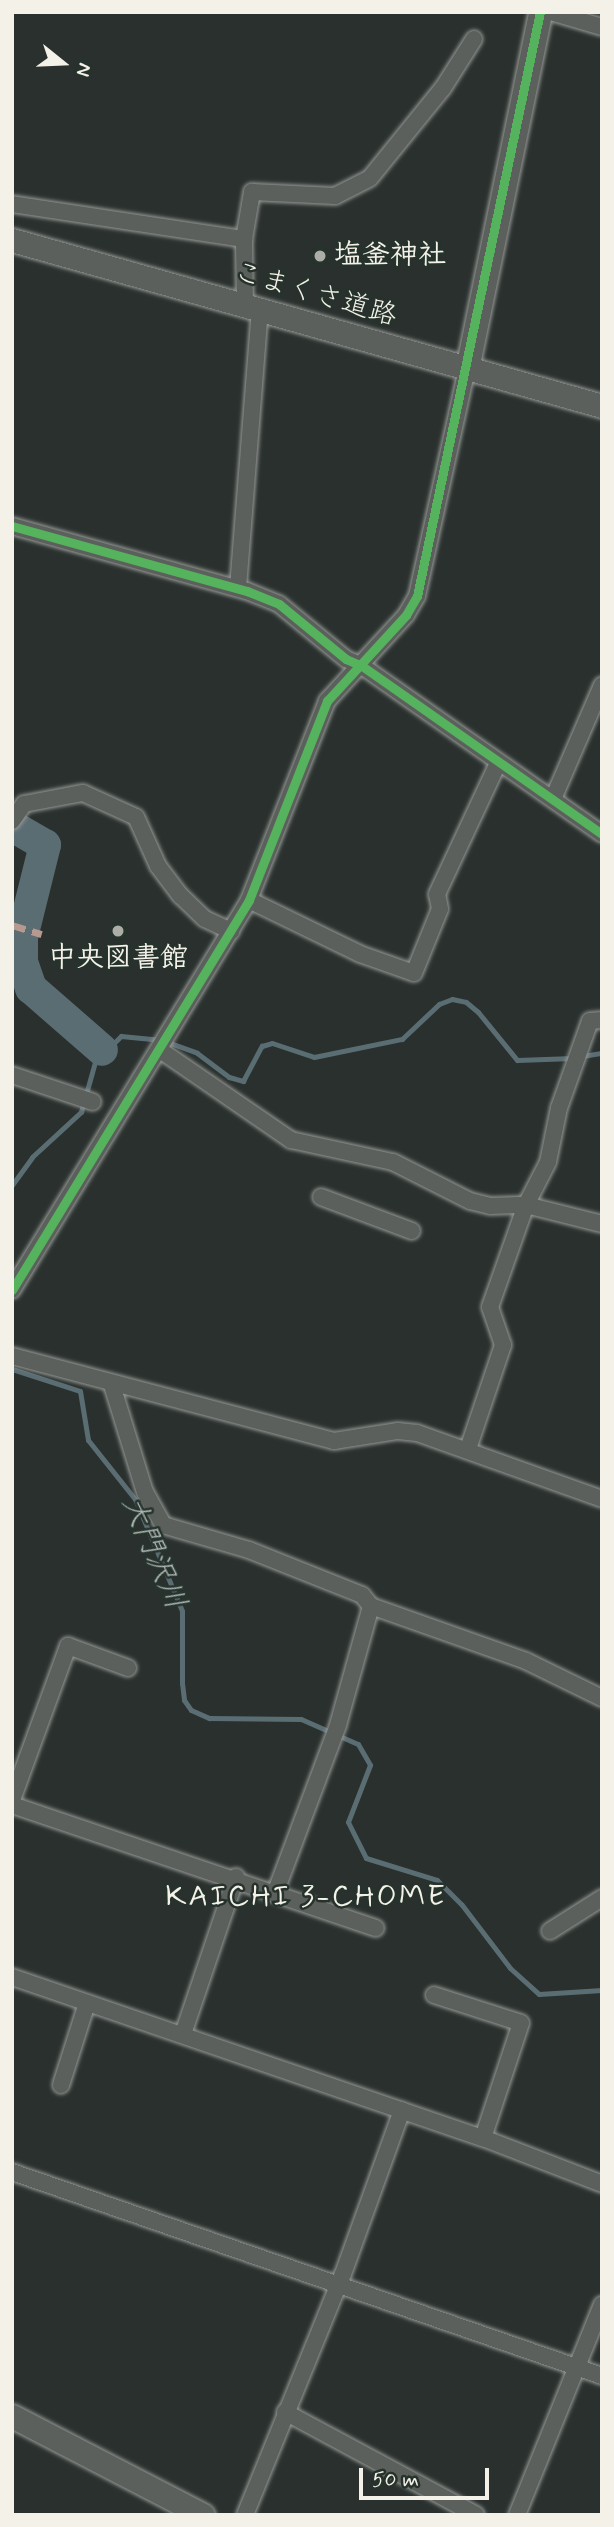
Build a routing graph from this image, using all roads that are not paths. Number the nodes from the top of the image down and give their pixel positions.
1 (540, 12) edge
2 (551, 12) edge
3 (602, 27) edge
4 (474, 39) dead end
5 (12, 204) edge
6 (244, 239) junction
7 (12, 240) edge
8 (253, 308) junction
9 (467, 369) junction
10 (602, 406) edge
11 (12, 526) edge
12 (238, 588) junction
13 (362, 666) junction
14 (602, 685) edge
15 (498, 763) junction
16 (553, 799) junction
17 (14, 818) edge
18 (602, 834) edge
19 (249, 900) junction
20 (231, 931) junction
21 (602, 1020) edge
22 (163, 1045) junction
23 (12, 1075) edge
24 (89, 1101) dead end
25 (321, 1197) dead end
26 (526, 1205) junction
27 (602, 1224) edge
28 (412, 1231) dead end
29 (12, 1290) edge
30 (12, 1356) edge
31 (112, 1385) junction
32 (468, 1449) junction
33 (602, 1499) edge
34 (371, 1606) junction
35 (128, 1668) dead end
36 (602, 1698) edge
37 (12, 1800) edge
38 (12, 1805) edge
39 (236, 1877) junction
40 (276, 1891) junction
41 (602, 1898) edge
42 (376, 1928) dead end
43 (551, 1931) dead end
44 (12, 1977) edge
45 (434, 1995) dead end
46 (87, 2003) junction
47 (183, 2034) junction
48 (61, 2085) dead end
49 (402, 2110) junction
50 (483, 2138) junction
51 (12, 2172) edge
52 (602, 2184) edge
53 (338, 2283) junction
54 (602, 2305) edge
55 (576, 2366) junction
56 (602, 2375) edge
57 (285, 2412) junction
58 (12, 2416) edge
59 (203, 2515) edge
60 (245, 2515) edge
61 (476, 2515) edge
62 (517, 2515) edge

1 - 9 street
2 - 3 street
4 - 6 street
5 - 6 street
6 - 8 street
7 - 8 street, こまくさ道路
8 - 9 street, こまくさ道路
8 - 12 street
9 - 10 street, こまくさ道路
9 - 13 street
11 - 12 street
12 - 13 street
13 - 15 street
13 - 19 street
14 - 16 street
15 - 16 street
15 - 19 street
16 - 18 street
17 - 20 street
19 - 20 street
20 - 22 street
21 - 26 street
22 - 26 street
22 - 29 street
23 - 24 street
25 - 28 street
26 - 27 street
26 - 32 street
30 - 31 street
31 - 32 street
31 - 34 street
32 - 33 street
34 - 36 street
34 - 40 street
35 - 37 street
38 - 39 street
39 - 40 street
39 - 47 street
40 - 42 street
41 - 43 street
44 - 46 street
45 - 50 street
46 - 47 street
46 - 48 street
47 - 49 street
49 - 50 street
49 - 53 street
50 - 52 street
51 - 53 street
53 - 55 street
53 - 57 street
54 - 55 street
55 - 56 street
55 - 62 street
57 - 60 street
57 - 61 street
58 - 59 street

